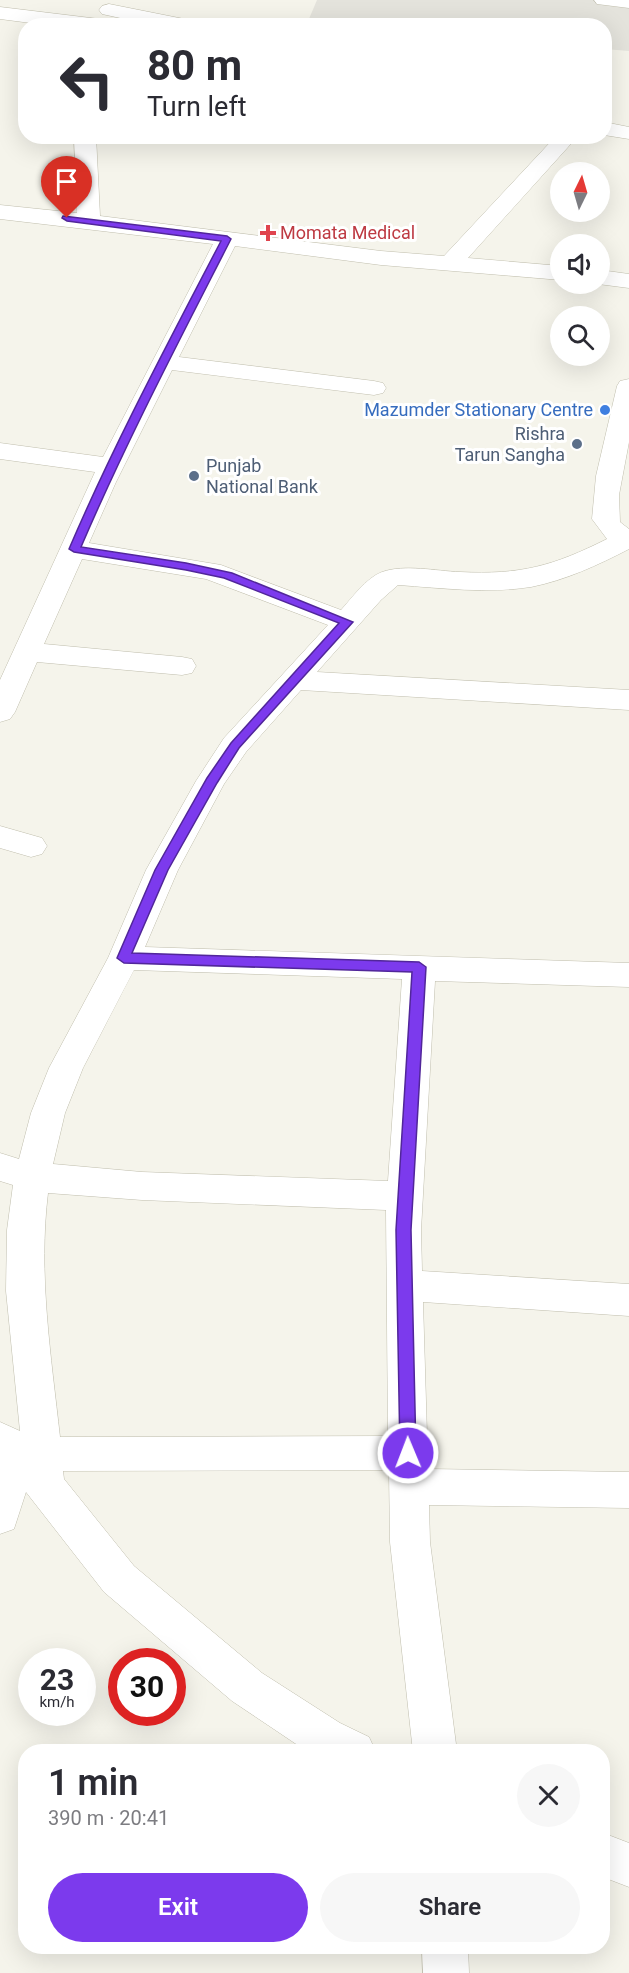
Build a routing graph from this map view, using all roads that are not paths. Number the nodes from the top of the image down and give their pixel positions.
1 (604, 0) edge
2 (629, 2) edge
3 (0, 13) edge
4 (106, 15) edge
5 (129, 18) edge
6 (612, 130) edge
7 (629, 134) edge
8 (85, 144) edge
9 (561, 144) edge
10 (0, 212) edge
11 (88, 221) junction
12 (227, 239) junction
13 (450, 264) junction
14 (550, 272) edge
15 (610, 278) edge
16 (629, 281) edge
17 (163, 362) junction
18 (629, 386) edge
19 (374, 388) dead end
20 (0, 451) edge
21 (111, 465) junction
22 (628, 540) edge
23 (74, 549) junction
24 (347, 622) junction
25 (28, 652) junction
26 (182, 666) dead end
27 (296, 680) junction
28 (629, 700) edge
29 (0, 712) edge
30 (0, 837) edge
31 (32, 846) dead end
32 (124, 958) junction
33 (419, 967) junction
34 (629, 975) edge
35 (16, 1172) edge
36 (405, 1196) junction
37 (404, 1285) junction
38 (629, 1300) edge
39 (26, 1457) edge
40 (409, 1470) junction
41 (629, 1490) edge
42 (0, 1516) edge
43 (337, 1744) edge
44 (434, 1744) edge
45 (610, 1858) edge
46 (629, 1865) edge
47 (445, 1954) edge
48 (446, 1973) edge

1 - 2 street
3 - 4 street
4 - 5 street
6 - 7 street
8 - 11 street
9 - 13 street
10 - 11 street
11 - 12 street
12 - 13 street
12 - 17 street
13 - 14 street
15 - 16 street
17 - 19 street
17 - 21 street
18 - 22 street
20 - 21 street
21 - 23 street
22 - 24 street
23 - 24 street
23 - 25 street
24 - 27 street
25 - 26 street
25 - 29 street
27 - 28 street
27 - 32 street
30 - 31 street
32 - 33 street
32 - 35 street
33 - 34 street
33 - 36 street
35 - 36 street
35 - 39 street
36 - 37 street
37 - 38 street
37 - 40 street
39 - 40 street
39 - 42 street
39 - 43 street
40 - 41 street
40 - 44 street
45 - 46 street
47 - 48 street

